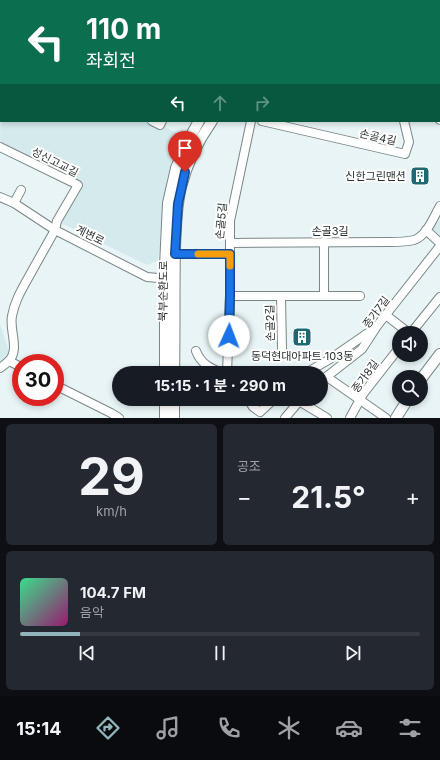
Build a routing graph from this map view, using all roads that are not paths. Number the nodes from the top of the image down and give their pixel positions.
1 (154, 122) edge
2 (162, 122) edge
3 (198, 122) edge
4 (211, 122) edge
5 (251, 122) edge
6 (271, 122) edge
7 (404, 122) edge
8 (290, 124) edge
9 (0, 147) edge
10 (21, 190) dead end
11 (0, 197) edge
12 (14, 203) junction
13 (440, 206) edge
14 (55, 230) junction
15 (426, 230) junction
16 (324, 242) junction
17 (230, 243) junction
18 (440, 244) edge
19 (175, 254) junction
20 (230, 254) junction
21 (170, 279) junction
22 (230, 296) junction
23 (281, 296) junction
24 (324, 296) junction
25 (360, 296) dead end
26 (440, 297) edge
27 (386, 316) junction
28 (377, 326) junction
29 (400, 326) edge
30 (416, 326) edge
31 (282, 350) dead end
32 (196, 351) dead end
33 (440, 354) edge
34 (392, 358) edge
35 (9, 361) junction
36 (12, 362) edge
37 (165, 366) edge
38 (174, 366) edge
39 (208, 366) edge
40 (227, 366) edge
41 (318, 366) edge
42 (0, 368) edge
43 (428, 370) edge
44 (328, 376) edge
45 (328, 381) edge
46 (64, 390) edge
47 (360, 401) junction
48 (165, 406) edge
49 (174, 406) edge
50 (252, 406) edge
51 (266, 406) edge
52 (295, 406) edge
53 (309, 406) edge
54 (404, 406) edge
55 (119, 418) edge
56 (165, 418) edge
57 (174, 418) edge
58 (285, 418) edge
59 (327, 418) edge
60 (350, 418) edge
61 (386, 418) edge
62 (396, 418) edge

1 - 2 street
3 - 21 main road, 북부순환도로
4 - 19 main road, 북부순환도로
5 - 17 street, 손골5길
6 - 8 street, 손골4길
7 - 8 street, 손골4길
9 - 14 street, 성신고교길
10 - 12 street
11 - 12 street, 계변로
12 - 14 street, 계변로
13 - 15 street
14 - 21 street, 계변로
14 - 35 street
15 - 16 street, 손골3길
15 - 18 street
16 - 17 street, 손골3길
16 - 24 street
17 - 20 street, 손골5길
18 - 27 street, 종가7길
19 - 20 street
19 - 21 main road, 북부순환도로
20 - 22 street, 손골5길
21 - 37 main road, 북부순환도로
21 - 38 main road, 북부순환도로
22 - 23 street, 손골2길
22 - 40 street, 손골5길
23 - 24 street, 손골2길
23 - 31 street, 손골2길
24 - 25 street, 손골2길
26 - 30 street
27 - 28 street, 종가7길
27 - 29 street
28 - 41 street
28 - 44 street, 종가7길
32 - 39 street
33 - 43 main road
34 - 47 street, 종가8길
35 - 36 street
35 - 42 street
45 - 47 street
46 - 55 street
47 - 60 street, 종가8길
47 - 61 street
48 - 56 main road
49 - 57 main road
50 - 51 street
52 - 58 street
53 - 59 street
54 - 62 main road

